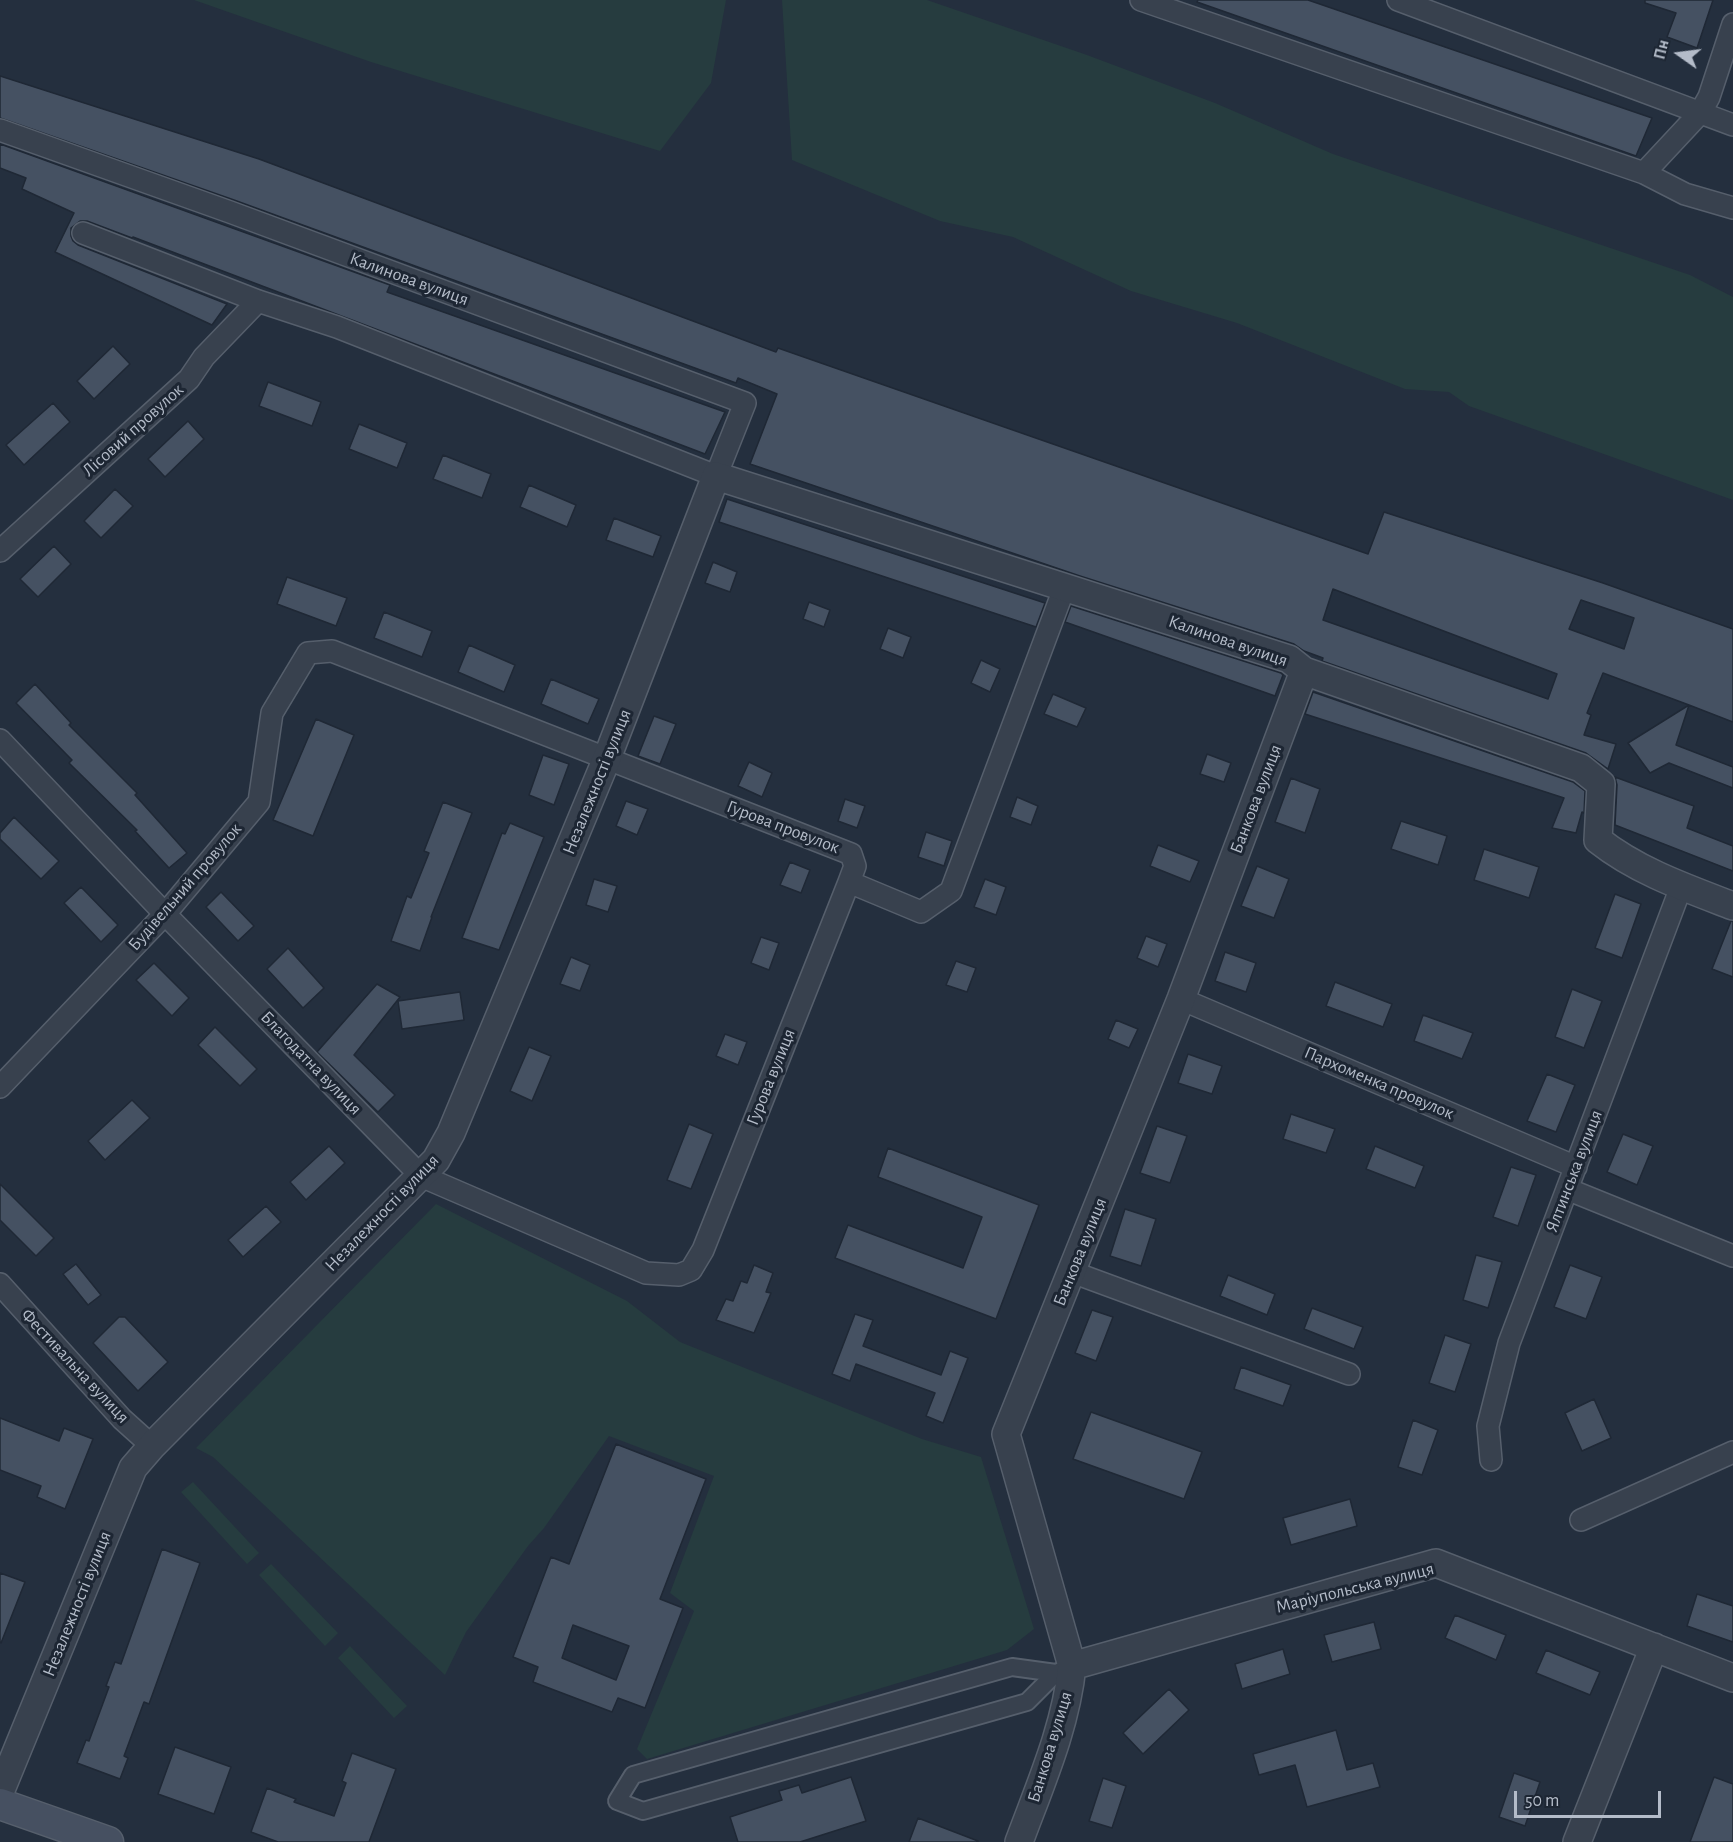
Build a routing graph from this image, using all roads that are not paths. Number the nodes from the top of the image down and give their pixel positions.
1 (1141, 0) edge
2 (1398, 0) edge
3 (1733, 24) edge
4 (1700, 113) junction
5 (1733, 125) edge
6 (0, 130) edge
7 (1644, 173) junction
8 (1733, 208) edge
9 (83, 233) dead end
10 (258, 301) junction
11 (717, 476) junction
12 (0, 551) edge
13 (1065, 586) junction
14 (308, 653) joint
15 (1304, 671) junction
16 (0, 740) edge
17 (608, 758) junction
18 (849, 882) junction
19 (1681, 887) junction
20 (1733, 906) edge
21 (165, 914) junction
22 (1181, 999) junction
23 (0, 1087) edge
24 (1576, 1167) junction
25 (421, 1176) junction
26 (1567, 1189) junction
27 (1733, 1256) edge
28 (691, 1270) joint
29 (1072, 1272) junction
30 (0, 1284) edge
31 (1349, 1374) dead end
32 (152, 1446) junction
33 (1733, 1452) edge
34 (1491, 1460) dead end
35 (1581, 1520) dead end
36 (1654, 1647) junction
37 (1064, 1670) junction
38 (1733, 1678) edge
39 (0, 1792) edge
40 (0, 1804) edge
41 (108, 1842) edge
42 (1019, 1842) edge
43 (1577, 1842) edge

1 - 7 street
2 - 4 street
3 - 4 street
4 - 5 street
4 - 7 street
6 - 11 street, Калинова вулиця
7 - 8 street
9 - 10 street, Калинова вулиця
10 - 11 street, Калинова вулиця
10 - 12 street, Лісовий провулок
11 - 13 street, Калинова вулиця
11 - 17 street, Незалежності вулиця
13 - 15 street, Калинова вулиця
13 - 18 street
14 - 17 street, Гурова провулок
14 - 21 street, Будівельний провулок
15 - 19 street, Калинова вулиця
15 - 22 street, Банкова вулиця
16 - 21 street, Благодатна вулиця
17 - 18 street, Гурова провулок
17 - 25 street, Незалежності вулиця
18 - 28 street, Гурова вулиця
19 - 20 street, Калинова вулиця
19 - 24 street, Ялтинська вулиця
21 - 23 street, Будівельний провулок
21 - 25 street, Благодатна вулиця
22 - 24 street, Пархоменка провулок
22 - 29 street, Банкова вулиця
24 - 26 street, Ялтинська вулиця
25 - 28 street, Благодатна вулиця
25 - 32 street, Незалежності вулиця
26 - 27 street
26 - 34 street, Ялтинська вулиця
29 - 31 street
29 - 37 street, Банкова вулиця
30 - 32 street, Фестивальна вулиця
32 - 39 street, Незалежності вулиця
33 - 35 street
36 - 37 street, Маріупольська вулиця
36 - 38 street, Маріупольська вулиця
36 - 43 street
37 - 37 street
37 - 42 street, Банкова вулиця
40 - 41 main road

